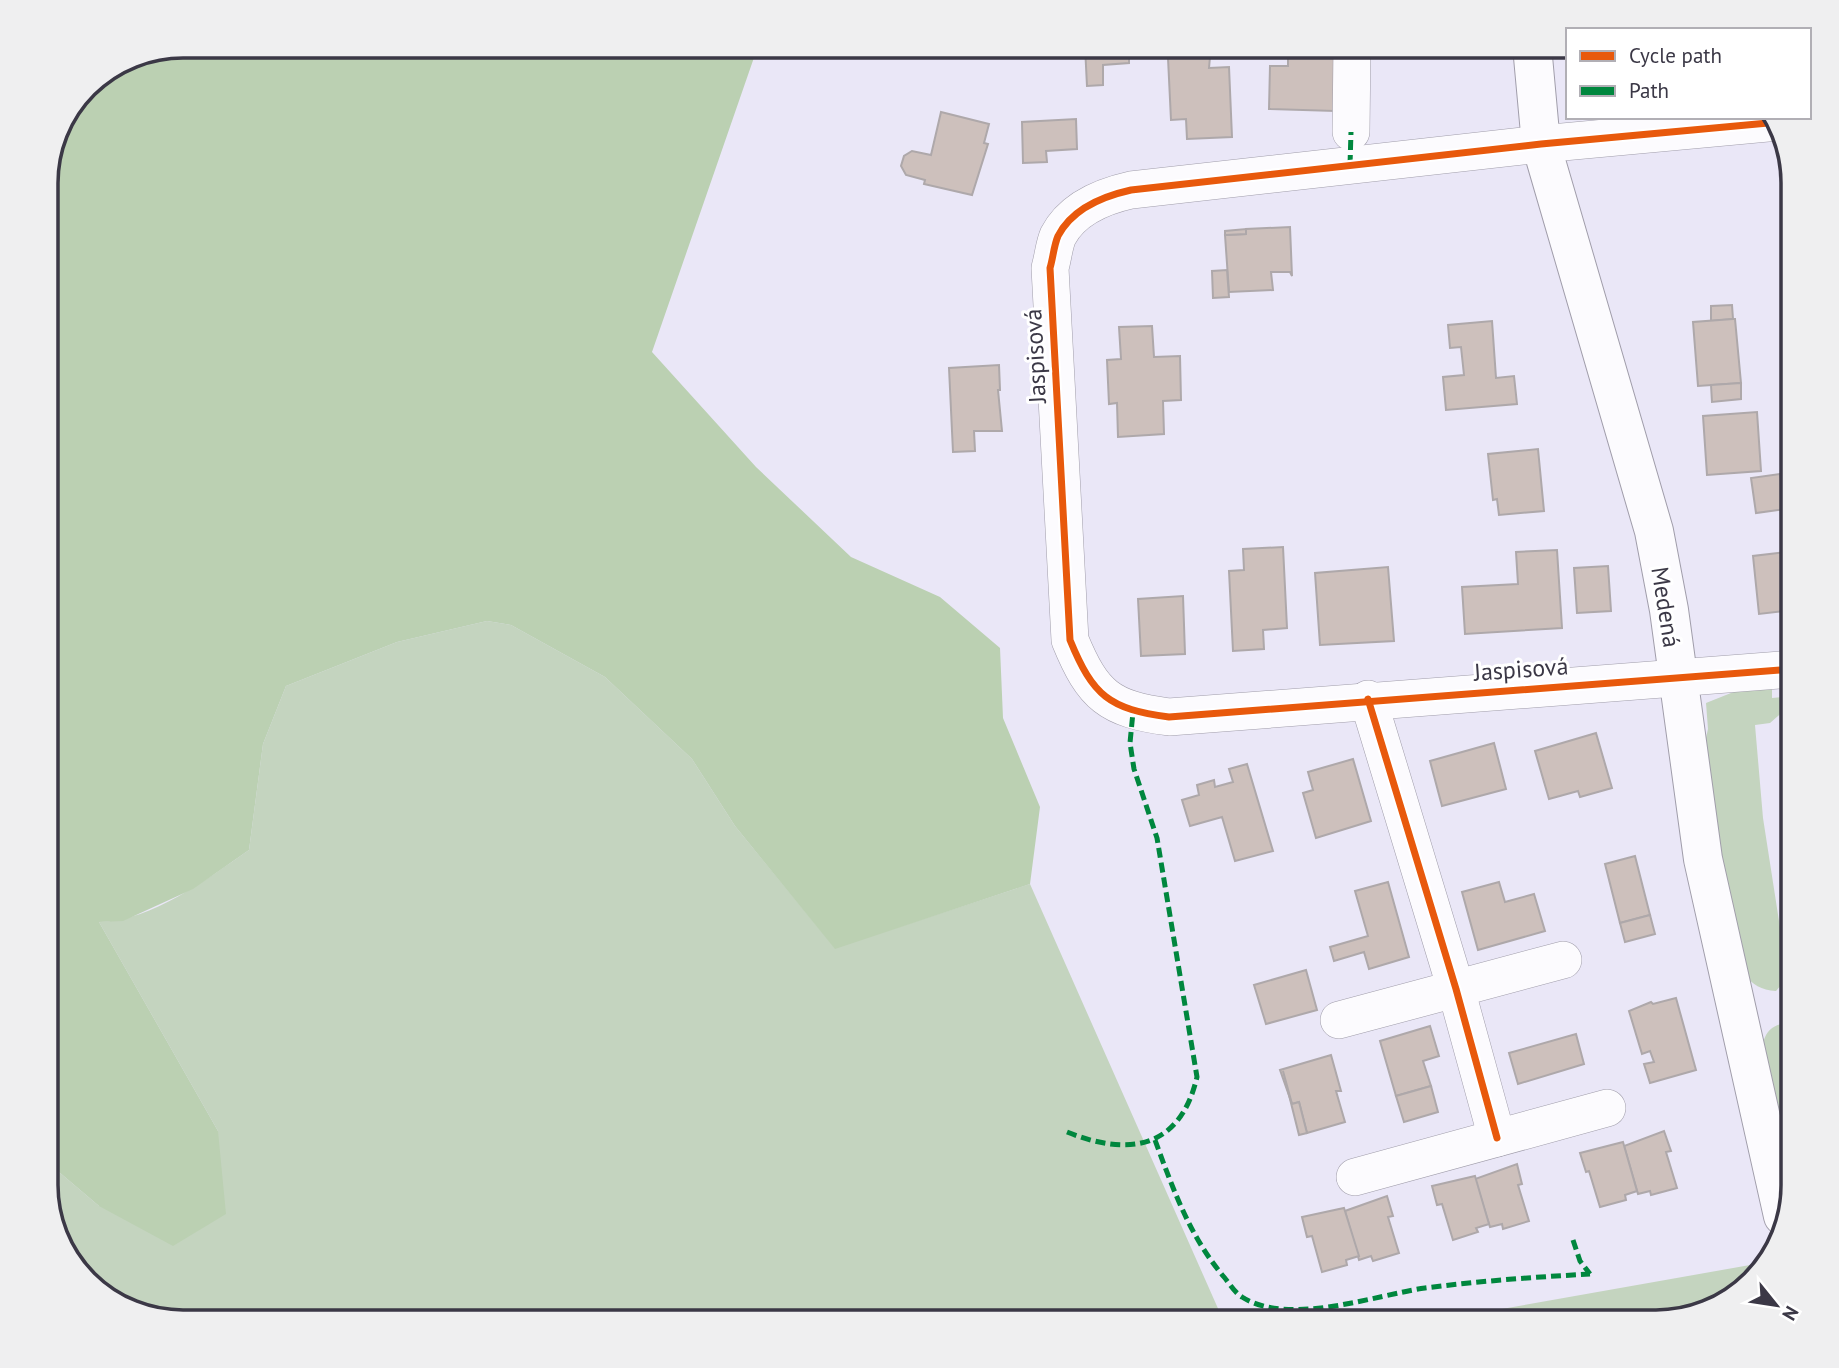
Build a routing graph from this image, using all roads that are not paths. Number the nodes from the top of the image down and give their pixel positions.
1 (1352, 58) edge
2 (1533, 58) edge
3 (1765, 123) edge
4 (1351, 132) dead end
5 (1541, 144) junction
6 (1781, 670) edge
7 (1676, 677) junction
8 (1368, 699) junction
9 (1563, 960) dead end
10 (1456, 989) junction
11 (1339, 1020) dead end
12 (1606, 1108) dead end
13 (1497, 1138) junction
14 (1355, 1177) dead end
15 (1780, 1202) edge

1 - 4 street
2 - 5 street, Medená
3 - 5 street, Jaspisová
5 - 7 street, Medená
5 - 8 street, Jaspisová
6 - 7 street, Jaspisová
7 - 8 street, Jaspisová
7 - 15 street, Medená
8 - 10 street
9 - 10 street
10 - 11 street
10 - 13 street
12 - 13 street
13 - 14 street

